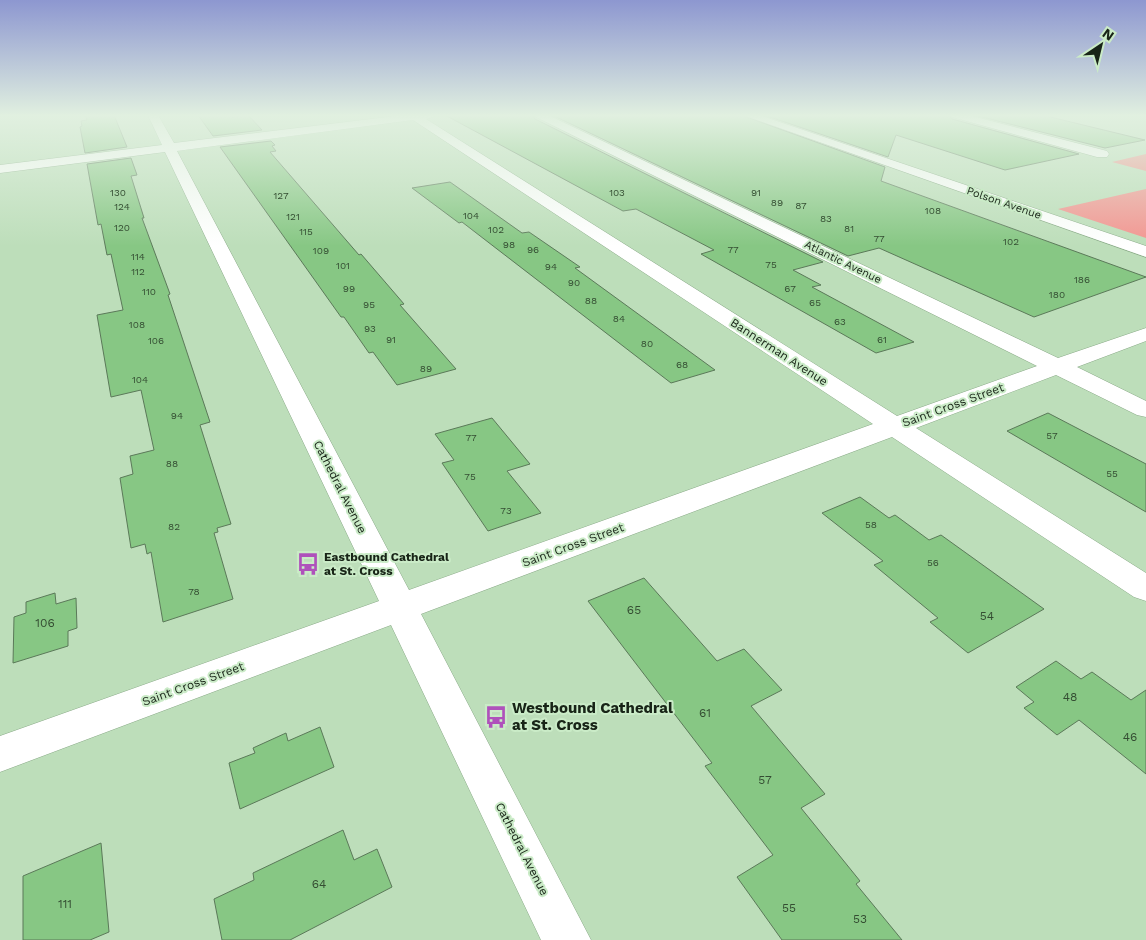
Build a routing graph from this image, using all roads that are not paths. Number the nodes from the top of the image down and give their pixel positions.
1 (82, 159) edge
2 (174, 159) edge
3 (486, 159) edge
4 (630, 159) edge
5 (876, 159) edge
6 (0, 169) edge
7 (1146, 252) edge
8 (1146, 334) edge
9 (1058, 367) junction
10 (1146, 410) edge
11 (895, 426) junction
12 (1146, 589) edge
13 (401, 609) junction
14 (0, 754) edge
15 (567, 940) edge

1 - 6 street
2 - 13 street, Cathedral Avenue
3 - 11 street, Bannerman Avenue
4 - 9 street, Atlantic Avenue
5 - 7 street, Polson Avenue
8 - 9 street, Saint Cross Street
9 - 10 street, Atlantic Avenue
9 - 11 street, Saint Cross Street
11 - 12 street, Bannerman Avenue
11 - 13 street, Saint Cross Street
13 - 14 street, Saint Cross Street
13 - 15 street, Cathedral Avenue

